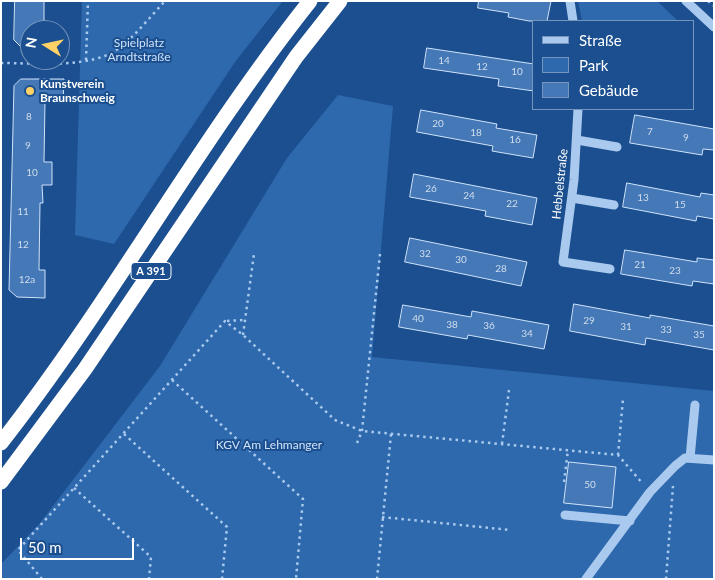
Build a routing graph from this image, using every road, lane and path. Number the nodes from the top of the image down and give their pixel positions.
1 (88, 1) edge
2 (165, 1) edge
3 (310, 1) edge
4 (340, 1) edge
5 (570, 1) edge
6 (686, 1) edge
7 (708, 1) edge
8 (714, 6) edge
9 (573, 20) edge
10 (714, 27) edge
11 (86, 60) junction
12 (1, 63) edge
13 (578, 110) edge
14 (577, 140) junction
15 (617, 147) dead end
16 (572, 198) junction
17 (614, 205) dead end
18 (254, 254) dead end
19 (380, 254) dead end
20 (610, 269) dead end
21 (244, 320) junction
22 (225, 321) junction
23 (243, 335) junction
24 (172, 380) junction
25 (509, 390) dead end
26 (623, 399) dead end
27 (695, 406) dead end
28 (362, 431) junction
29 (124, 434) junction
30 (391, 434) junction
31 (1, 443) edge
32 (357, 443) dead end
33 (502, 444) junction
34 (568, 450) junction
35 (618, 455) junction
36 (690, 458) junction
37 (714, 460) edge
38 (675, 466) junction
39 (1, 482) edge
40 (564, 482) dead end
41 (74, 488) junction
42 (650, 492) junction
43 (565, 515) dead end
44 (382, 517) junction
45 (630, 521) junction
46 (510, 530) dead end
47 (42, 579) edge
48 (149, 579) edge
49 (222, 579) edge
50 (296, 579) edge
51 (377, 579) edge
52 (586, 579) edge
53 (666, 579) edge

1 - 11 path
2 - 11 path
3 - 31 highway, A 391
4 - 39 highway, A 391
5 - 9 street
6 - 10 street
7 - 8 path
11 - 12 path
13 - 14 street, Hebbelstraße
14 - 15 street
14 - 16 street, Hebbelstraße
16 - 17 street
16 - 20 street, Hebbelstraße
18 - 21 path
19 - 28 path
21 - 22 path
21 - 23 path
22 - 23 path
22 - 24 path
23 - 28 path
24 - 29 path
24 - 50 path
25 - 33 path
26 - 35 path
27 - 36 street
28 - 30 path
28 - 32 path
29 - 41 path
29 - 49 path
30 - 33 path
30 - 44 path
33 - 34 path
34 - 35 path
34 - 40 path
35 - 42 path
36 - 37 street
36 - 38 street
38 - 42 street
38 - 53 path
41 - 47 path
41 - 48 path
42 - 45 street
43 - 45 street
44 - 46 path
44 - 51 path
45 - 52 street

